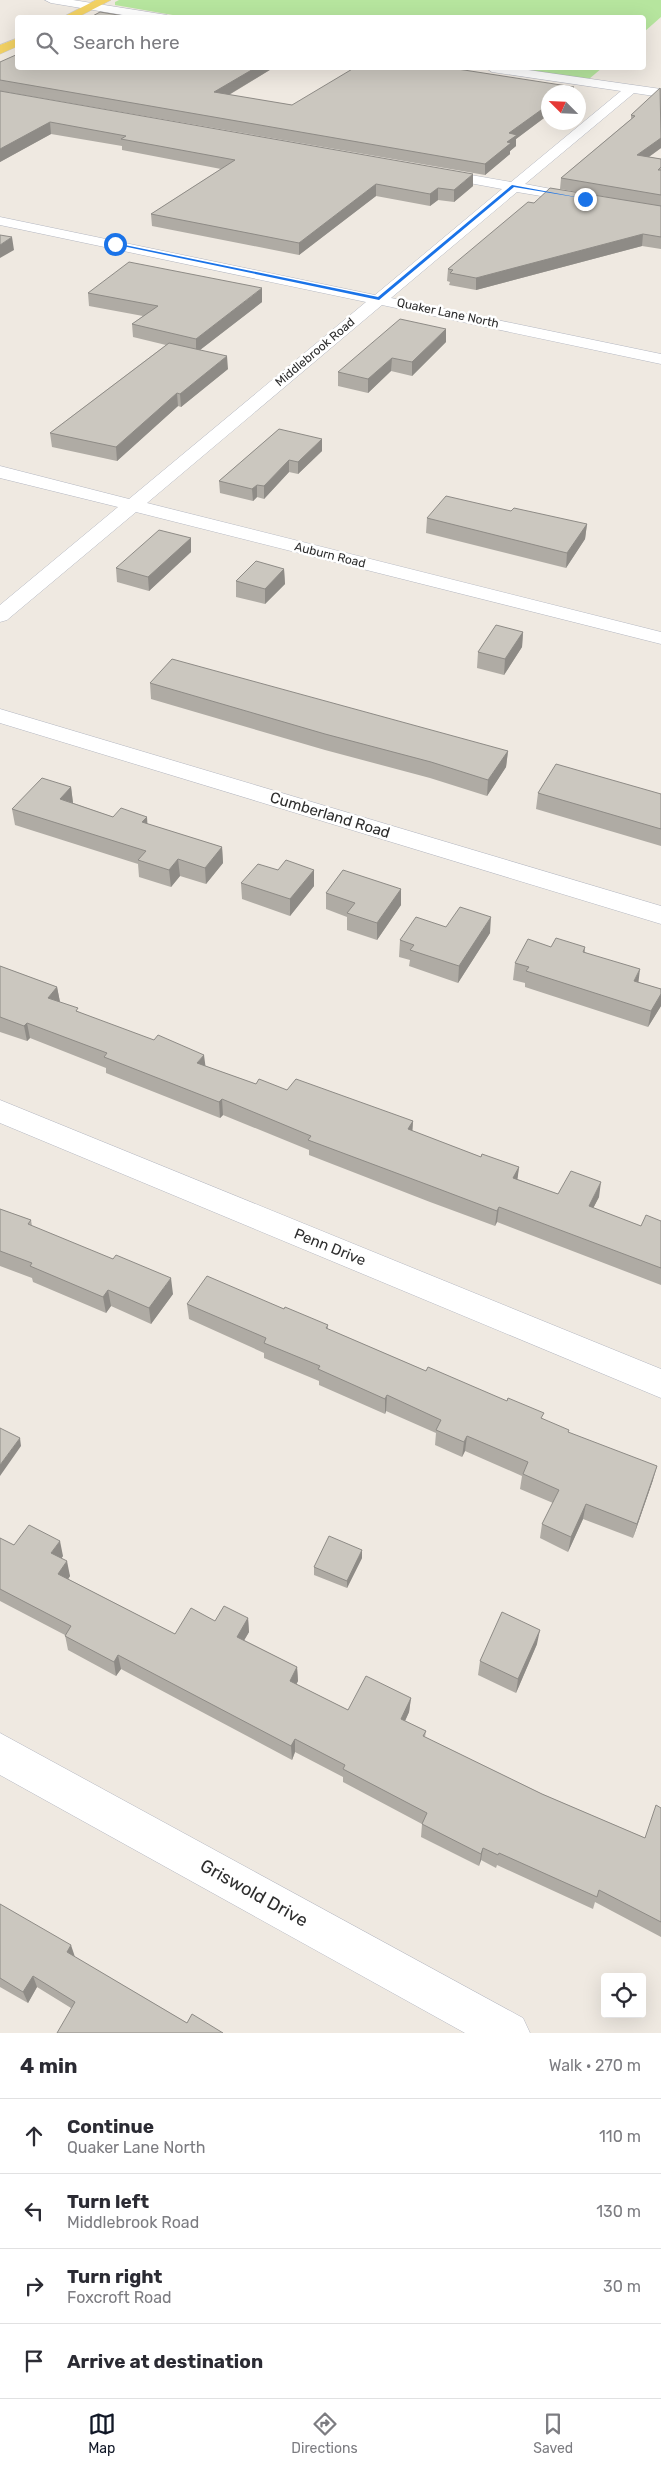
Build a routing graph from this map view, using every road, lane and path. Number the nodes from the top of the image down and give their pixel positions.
1 (51, 0) edge
2 (105, 0) edge
3 (90, 6) junction
4 (72, 15) edge
5 (148, 15) edge
6 (15, 42) edge
7 (0, 50) edge
8 (505, 70) edge
9 (631, 89) junction
10 (661, 93) edge
11 (423, 170) edge
12 (514, 186) junction
13 (594, 201) edge
14 (0, 221) edge
15 (379, 298) junction
16 (661, 359) edge
17 (0, 472) edge
18 (134, 505) junction
19 (0, 616) edge
20 (661, 638) edge
21 (0, 716) edge
22 (661, 915) edge
23 (0, 1111) edge
24 (661, 1384) edge
25 (0, 1753) edge
26 (508, 2033) edge

1 - 3 street
2 - 3 main road
3 - 4 main road
3 - 5 street
6 - 7 main road
8 - 9 street
9 - 10 street
9 - 12 street, Middlebrook Road
11 - 12 street
12 - 13 street
12 - 15 street, Middlebrook Road
14 - 15 street, Quaker Lane North
15 - 16 street, Quaker Lane North
15 - 18 street, Middlebrook Road
17 - 18 street, Auburn Road
18 - 19 street, Middlebrook Road
18 - 20 street, Auburn Road
21 - 22 street, Cumberland Road
23 - 24 street, Penn Drive
25 - 26 street, Griswold Drive

